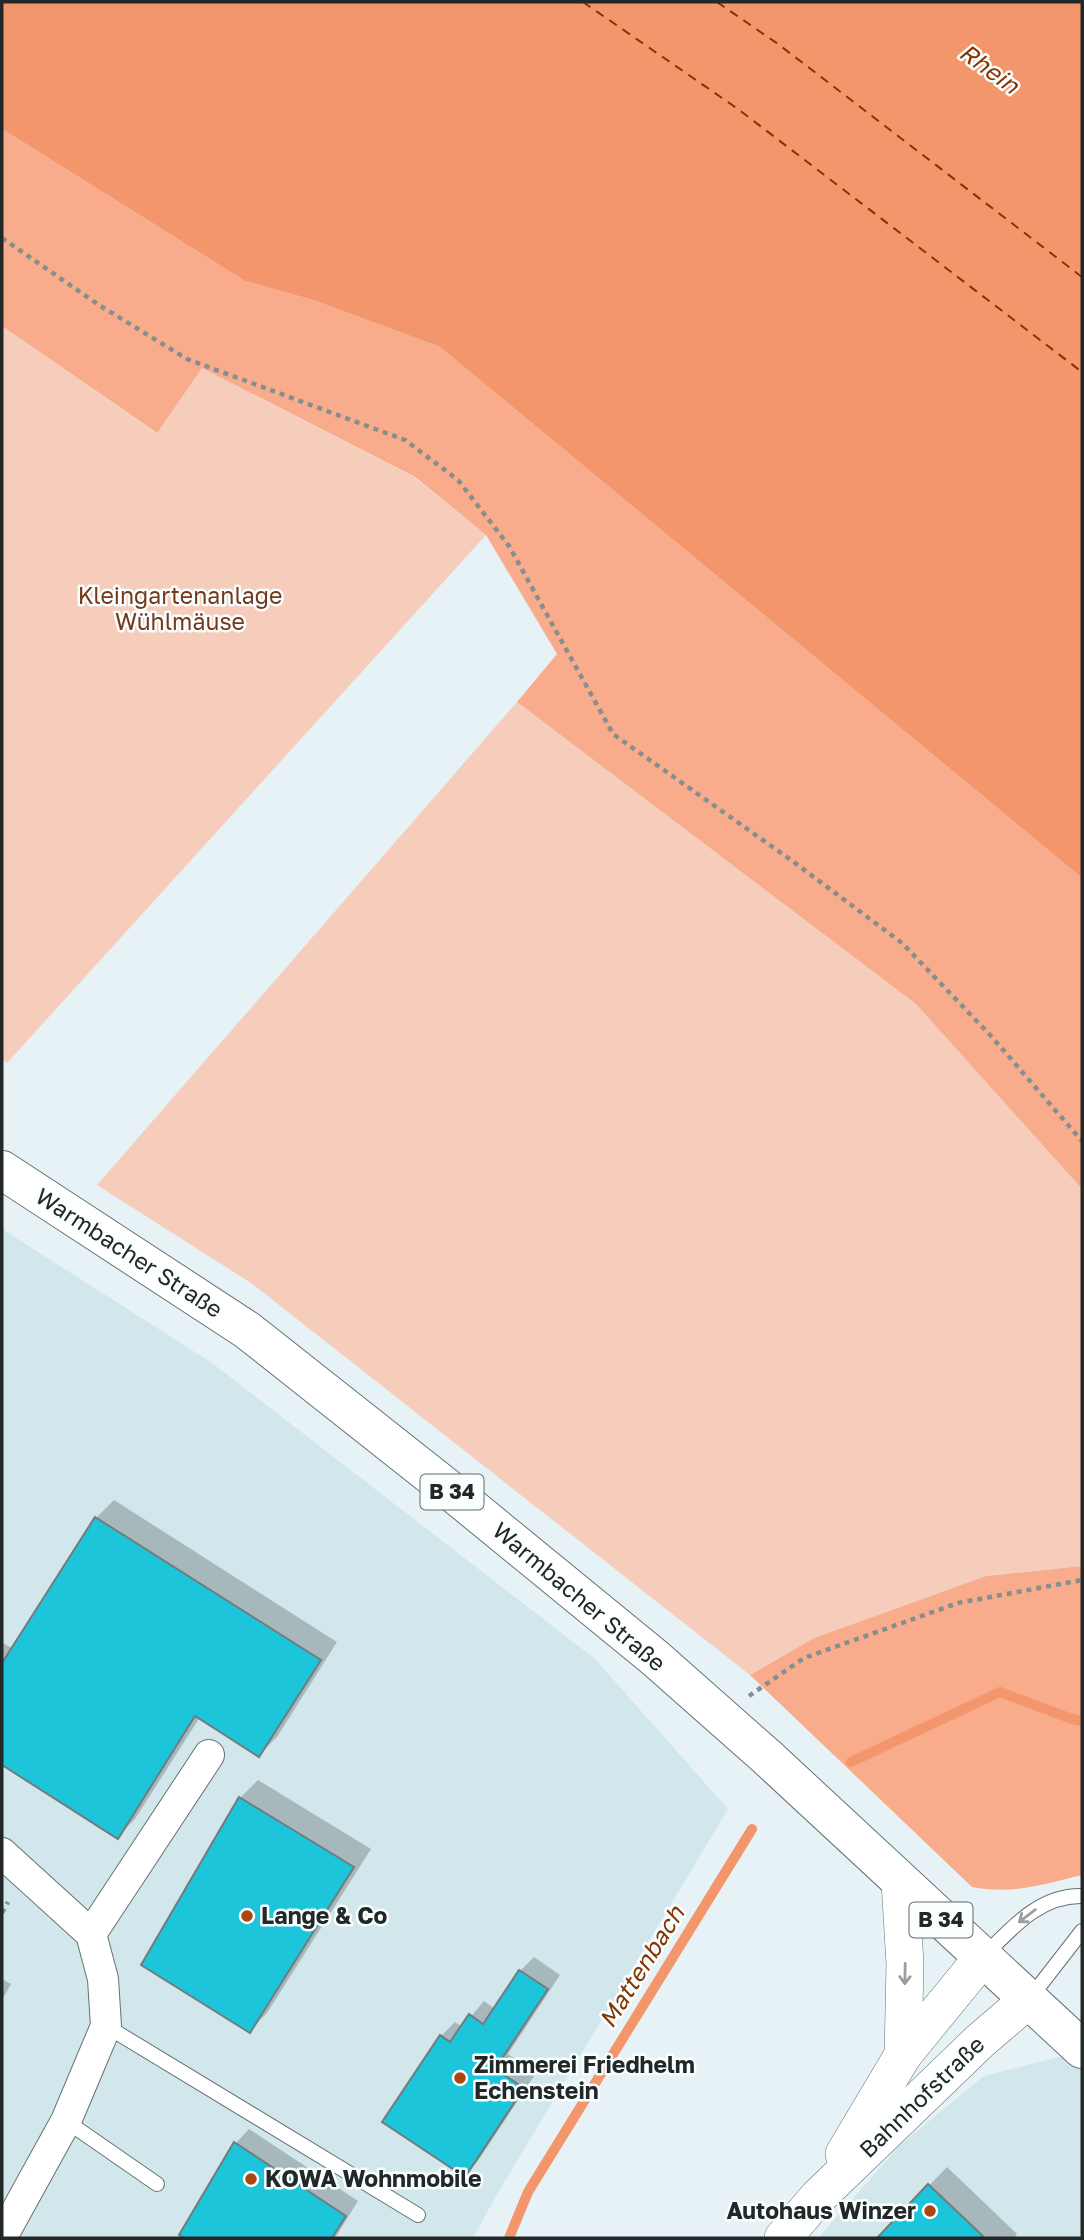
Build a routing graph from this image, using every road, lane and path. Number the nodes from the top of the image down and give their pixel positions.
1 (2, 238) edge
2 (1082, 1141) edge
3 (2, 1170) edge
4 (1082, 1580) edge
5 (720, 1716) junction
6 (209, 1755) dead end
7 (2, 1853) edge
8 (900, 1882) junction
9 (1082, 1896) edge
10 (1082, 1931) edge
11 (91, 1934) junction
12 (983, 1957) junction
13 (1029, 1999) junction
14 (106, 2026) junction
15 (1082, 2049) edge
16 (903, 2055) junction
17 (66, 2121) junction
18 (157, 2184) dead end
19 (818, 2197) junction
20 (418, 2215) dead end
21 (2, 2237) edge
22 (783, 2238) edge

1 - 2 path
3 - 5 main road, Warmbacher Straße / B 34
4 - 5 path
5 - 8 main road, Warmbacher Straße / B 34
6 - 11 street
7 - 11 street
8 - 12 main road, Warmbacher Straße / B 34
8 -> 16 street, Bahnhofstraße
9 -> 12 lane
10 - 13 lane
11 - 14 street
12 - 13 main road, Warmbacher Straße / B 34
12 - 16 street, Bahnhofstraße
13 - 15 main road, Warmbacher Straße / B 34
13 - 19 street, Bahnhofstraße
14 - 17 street
14 - 20 lane
16 - 19 street, Bahnhofstraße
17 - 18 lane
17 - 21 street
19 - 22 street, Bahnhofstraße

